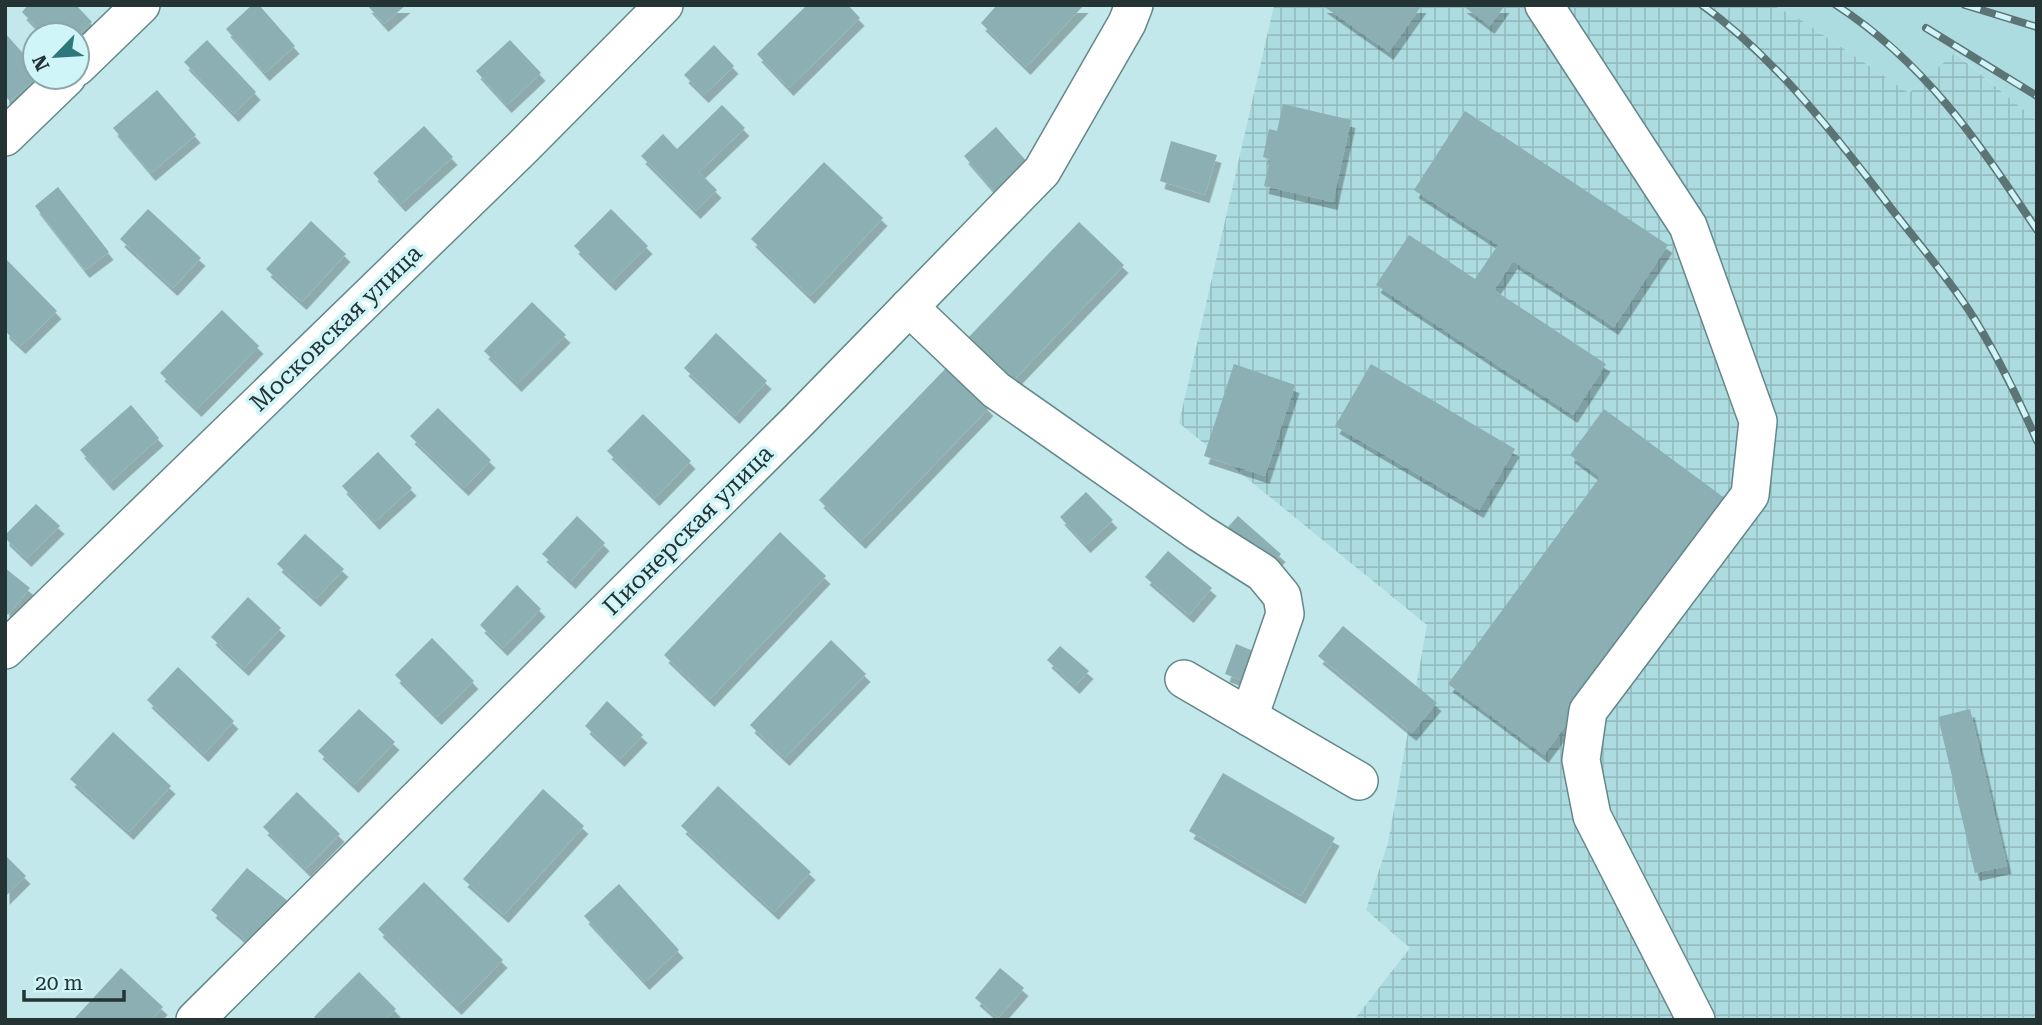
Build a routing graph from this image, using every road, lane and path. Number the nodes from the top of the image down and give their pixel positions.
1 (141, 5) edge
2 (664, 5) edge
3 (1134, 5) edge
4 (1544, 5) edge
5 (91, 53) edge
6 (53, 91) edge
7 (5, 137) edge
8 (909, 307) junction
9 (5, 650) edge
10 (1184, 679) dead end
11 (1249, 717) junction
12 (1359, 782) dead end
13 (195, 1020) edge
14 (1696, 1020) edge

1 - 5 street
2 - 9 street, Московская улица
3 - 8 street, Пионерская улица
4 - 14 street
6 - 7 street
8 - 11 street
8 - 13 street, Пионерская улица
10 - 11 street
11 - 12 street

